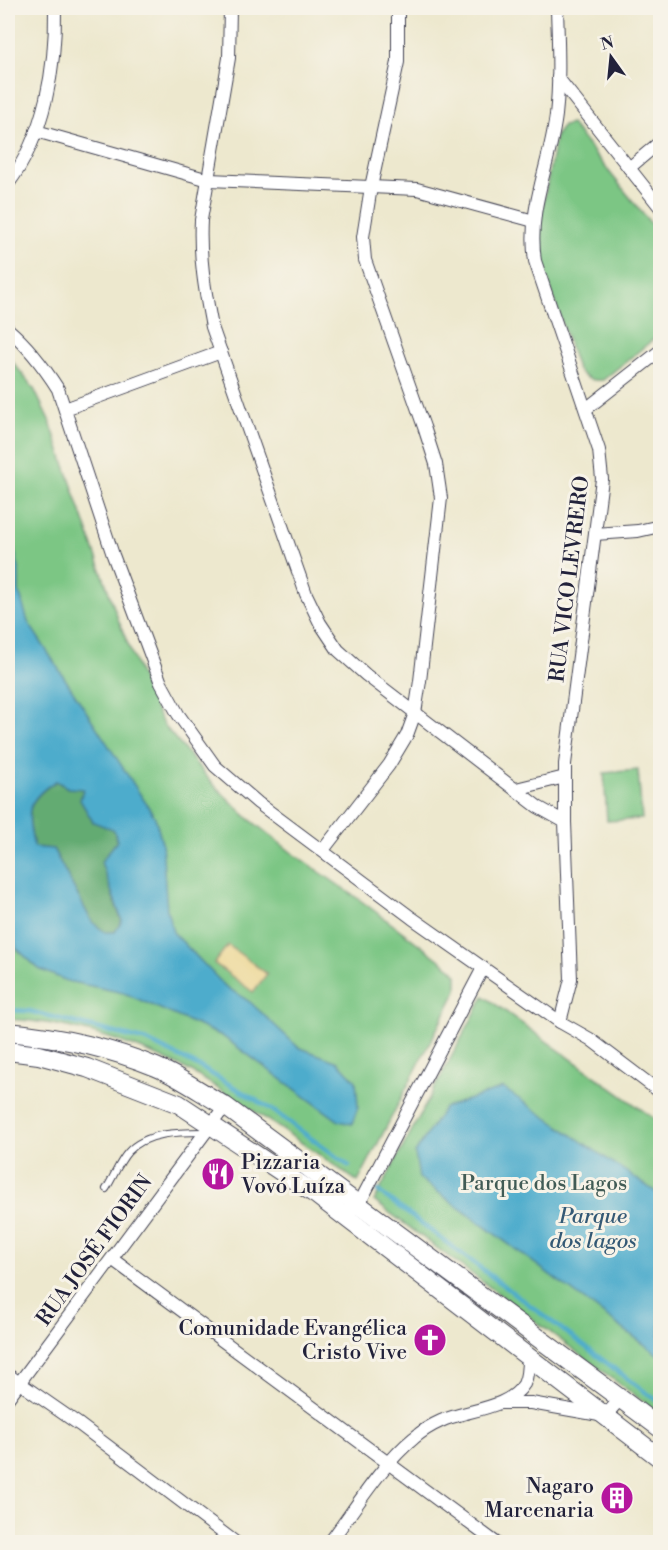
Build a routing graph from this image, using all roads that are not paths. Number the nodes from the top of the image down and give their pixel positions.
1 (55, 8) edge
2 (230, 8) edge
3 (398, 8) edge
4 (557, 8) edge
5 (558, 78) junction
6 (36, 131) junction
7 (660, 142) edge
8 (629, 168) junction
9 (209, 180) junction
10 (8, 184) edge
11 (371, 187) junction
12 (660, 207) edge
13 (534, 221) junction
14 (8, 329) edge
15 (660, 351) edge
16 (221, 352) junction
17 (586, 409) junction
18 (65, 410) junction
19 (660, 526) edge
20 (595, 534) junction
21 (415, 713) junction
22 (565, 777) junction
23 (516, 789) junction
24 (565, 822) junction
25 (323, 850) junction
26 (483, 968) junction
27 (560, 1022) junction
28 (8, 1032) edge
29 (8, 1051) edge
30 (660, 1092) edge
31 (225, 1106) junction
32 (207, 1128) junction
33 (106, 1189) dead end
34 (318, 1196) junction
35 (359, 1204) junction
36 (112, 1259) junction
37 (528, 1357) junction
38 (8, 1375) edge
39 (19, 1383) junction
40 (8, 1398) edge
41 (621, 1398) junction
42 (500, 1403) junction
43 (605, 1416) junction
44 (660, 1428) edge
45 (660, 1458) edge
46 (389, 1463) junction
47 (235, 1542) edge
48 (330, 1542) edge
49 (495, 1542) edge

1 - 6 street
2 - 9 street
3 - 11 street
4 - 5 street, RUA VICO LEVRERO
5 - 8 street
5 - 13 street, RUA VICO LEVRERO
6 - 9 street
6 - 10 street
7 - 8 street
8 - 12 street
9 - 11 street
9 - 16 street
11 - 13 street
11 - 21 street
13 - 17 street, RUA VICO LEVRERO
14 - 18 street
15 - 17 street
16 - 18 street
16 - 21 street
17 - 20 street, RUA VICO LEVRERO
18 - 25 street
19 - 20 street
20 - 22 street, RUA VICO LEVRERO
21 - 23 street
21 - 25 street
22 - 23 street
22 - 24 street, RUA VICO LEVRERO
23 - 24 street
24 - 27 street, RUA VICO LEVRERO
25 - 26 street
26 - 27 street
26 - 35 street
27 - 30 street
28 - 31 main road
29 - 32 main road
31 - 32 street, RUA JOSÉ FIORIN
31 - 35 main road
32 - 33 lane
32 - 34 main road
32 - 36 street, RUA JOSÉ FIORIN
34 - 35 street
34 - 37 main road
35 - 41 main road
36 - 39 street, RUA JOSÉ FIORIN
36 - 46 street
37 - 42 street
37 - 43 main road
38 - 39 street
39 - 40 street, RUA JOSÉ FIORIN
39 - 47 street
41 - 43 street
41 - 44 main road
42 - 43 street
42 - 46 street
43 - 45 main road
46 - 48 street
46 - 49 street

